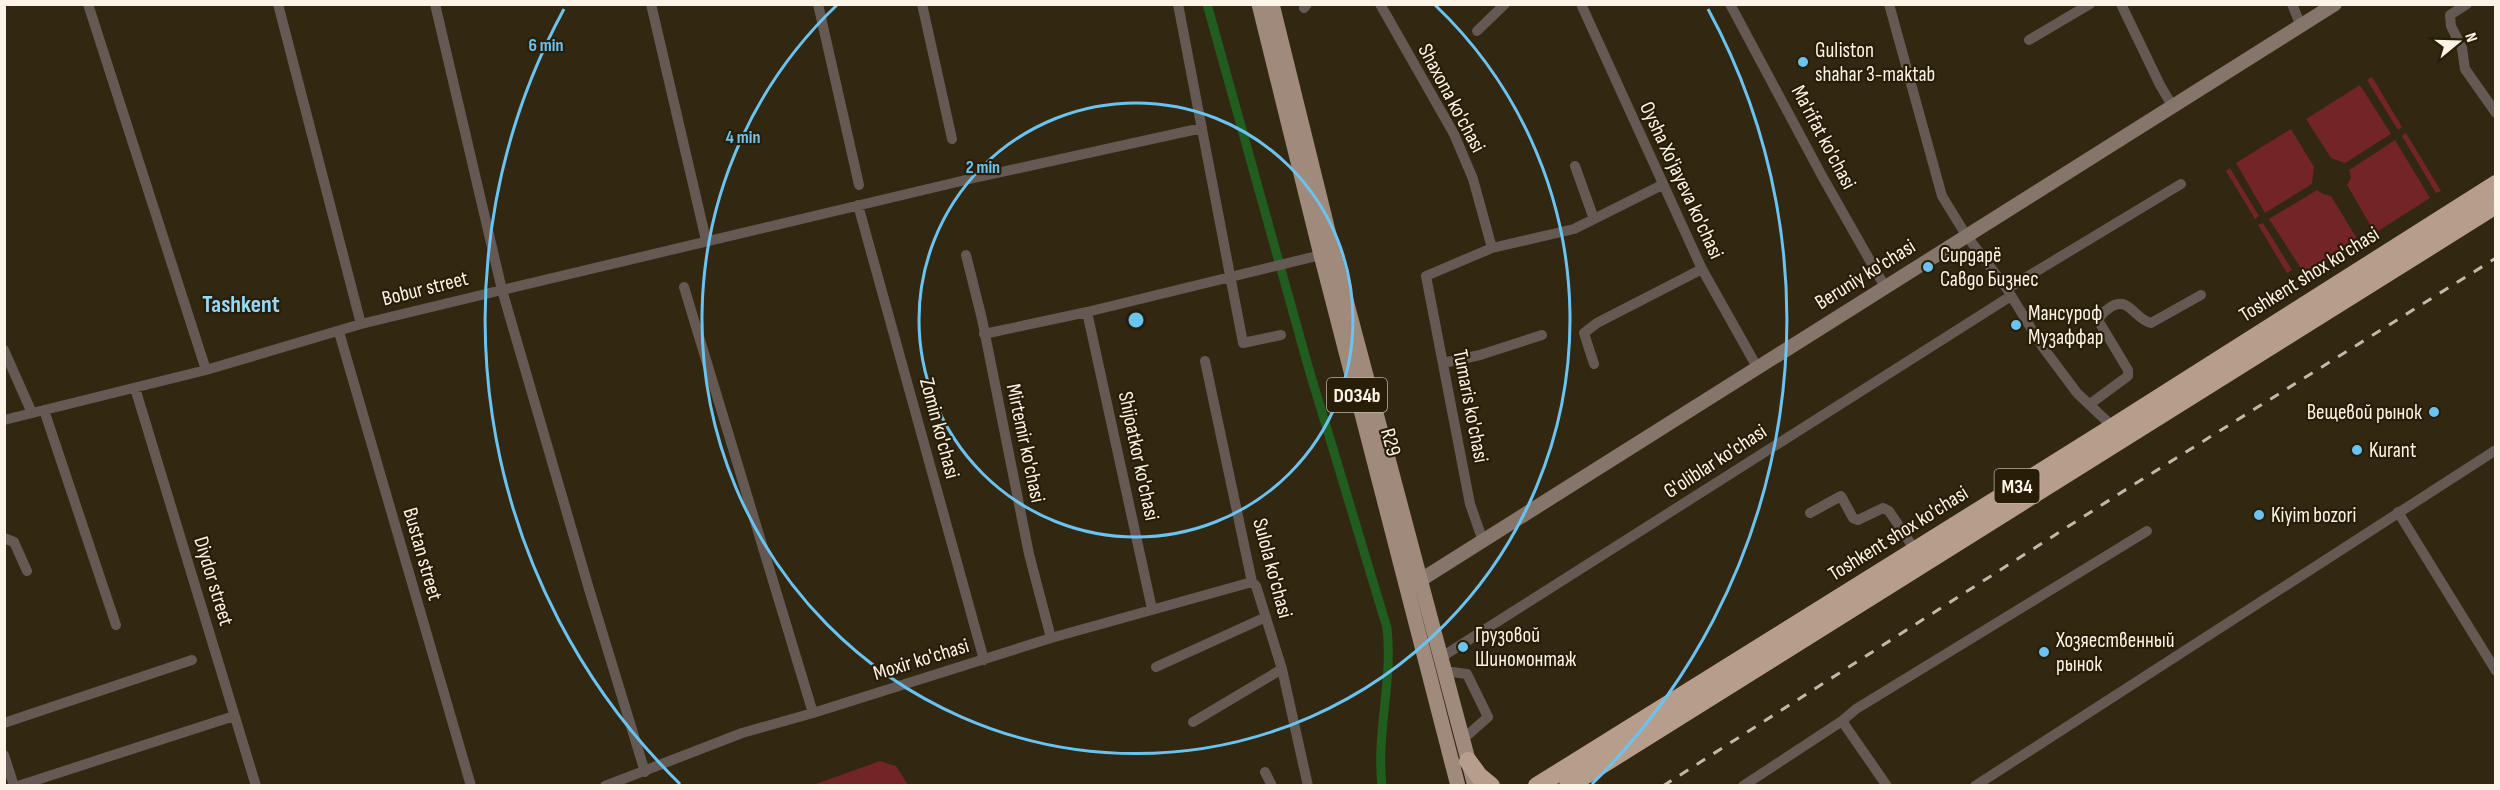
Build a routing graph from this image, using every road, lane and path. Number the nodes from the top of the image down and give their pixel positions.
1 (88, 4) edge
2 (278, 4) edge
3 (435, 4) edge
4 (651, 4) edge
5 (818, 4) edge
6 (922, 4) edge
7 (1178, 4) edge
8 (1258, 4) edge
9 (1272, 4) edge
10 (1380, 4) edge
11 (1505, 4) edge
12 (1581, 4) edge
13 (1730, 4) edge
14 (1889, 4) edge
15 (2121, 4) edge
16 (2292, 4) edge
17 (2335, 4) edge
18 (2467, 4) edge
19 (2086, 5) edge
20 (2301, 26) junction
21 (1478, 30) dead end
22 (2029, 40) dead end
23 (2173, 107) junction
24 (2496, 113) edge
25 (1202, 128) junction
26 (952, 139) dead end
27 (1575, 166) dead end
28 (2181, 184) dead end
29 (2496, 184) edge
30 (859, 185) dead end
31 (1662, 185) junction
32 (858, 205) junction
33 (2496, 205) edge
34 (1594, 219) junction
35 (1966, 235) junction
36 (706, 240) junction
37 (1492, 248) junction
38 (966, 255) dead end
39 (1321, 255) junction
40 (1702, 269) junction
41 (1230, 278) junction
42 (684, 287) dead end
43 (1885, 287) junction
44 (502, 290) junction
45 (2009, 293) junction
46 (2201, 295) dead end
47 (1087, 312) junction
48 (361, 324) junction
49 (339, 332) junction
50 (984, 334) junction
51 (1281, 335) dead end
52 (1542, 335) dead end
53 (4, 350) edge
54 (1205, 361) dead end
55 (1443, 363) junction
56 (1593, 364) dead end
57 (1757, 367) junction
58 (206, 370) junction
59 (135, 388) junction
60 (2090, 404) junction
61 (44, 410) junction
62 (32, 413) junction
63 (4, 420) edge
64 (2114, 427) junction
65 (2496, 450) edge
66 (2398, 512) junction
67 (1810, 513) dead end
68 (2147, 531) dead end
69 (4, 538) edge
70 (1483, 541) junction
71 (1915, 550) junction
72 (27, 571) dead end
73 (1419, 581) junction
74 (1252, 582) junction
75 (1152, 609) junction
76 (1266, 617) junction
77 (116, 625) dead end
78 (1051, 638) junction
79 (192, 660) dead end
80 (984, 660) junction
81 (1442, 665) junction
82 (1156, 667) dead end
83 (1282, 669) junction
84 (2496, 671) edge
85 (813, 713) junction
86 (234, 716) junction
87 (1842, 721) junction
88 (1193, 722) dead end
89 (4, 723) edge
90 (1462, 740) junction
91 (4, 755) edge
92 (1468, 761) junction
93 (645, 771) junction
94 (1265, 772) dead end
95 (16, 786) edge
96 (256, 786) edge
97 (471, 786) edge
98 (605, 786) edge
99 (1272, 786) edge
100 (1308, 786) edge
101 (1458, 786) edge
102 (1475, 786) edge
103 (1491, 786) edge
104 (1537, 786) edge
105 (1568, 786) edge
106 (1743, 786) edge
107 (1887, 786) edge
108 (1975, 786) edge

1 - 58 street
2 - 48 street
3 - 44 street
4 - 36 street
5 - 30 street
6 - 26 street
7 - 25 street
8 - 39 main road, R29 / D034b
9 - 73 main road, R29 / D034b
10 - 37 street, Shaxona ko'chasi
11 - 21 street
12 - 31 street, Oysha Xo'jayeva ko'chasi
13 - 43 street, Ma'rifat ko'chasi
14 - 35 street
15 - 23 street
16 - 20 street
17 - 20 street, Beruniy ko'chasi
18 - 24 street
19 - 22 street
20 - 23 street, Beruniy ko'chasi
23 - 35 street, Beruniy ko'chasi
25 - 32 street, Bobur street
25 - 41 street
27 - 34 street
28 - 45 street, G'oliblar ko'chasi
29 - 64 highway, Toshkent shox ko'chasi / M34
31 - 34 street
31 - 40 street, Oysha Xo'jayeva ko'chasi
32 - 36 street, Bobur street
32 - 80 street, Zomin ko'chasi
33 - 105 highway, Toshkent shox ko'chasi / M34
34 - 37 street
35 - 43 street, Beruniy ko'chasi
35 - 45 street
36 - 44 street, Bobur street
37 - 55 street, Tumaris ko'chasi
38 - 50 street, Mirtemir ko'chasi
39 - 41 street
39 - 101 main road, R29 / D034b
40 - 56 street
40 - 57 street, Oysha Xo'jayeva ko'chasi
41 - 47 street
41 - 51 street
42 - 85 street
43 - 57 street, Beruniy ko'chasi
44 - 48 street, Bobur street
44 - 93 street
45 - 60 street
45 - 81 street, G'oliblar ko'chasi
46 - 60 street
47 - 50 street
47 - 75 street, Shijoatkor ko'chasi
48 - 49 street, Bobur street
49 - 58 street, Bobur street
49 - 97 street, Bustаn street
50 - 78 street, Mirtemir ko'chasi
52 - 55 street
53 - 62 street
54 - 74 street, Sulola ko'chasi
55 - 70 street, Tumaris ko'chasi
57 - 70 street, Beruniy ko'chasi
58 - 59 street, Bobur street
59 - 61 street, Bobur street
59 - 86 street, Diydor street
60 - 64 street
61 - 62 street, Bobur street
61 - 77 street
62 - 63 street, Bobur street
64 - 71 highway, Toshkent shox ko'chasi / M34
65 - 66 street
66 - 84 street
66 - 108 street
67 - 71 street
68 - 87 street
69 - 72 street
70 - 73 street, Beruniy ko'chasi
71 - 104 highway, Toshkent shox ko'chasi / M34
73 - 81 main road, R29 / D034b
74 - 75 street, Moxir ko'chasi
74 - 76 street, Sulola ko'chasi
75 - 78 street, Moxir ko'chasi
76 - 82 street
76 - 83 street, Sulola ko'chasi
78 - 80 street, Moxir ko'chasi
79 - 89 street
80 - 85 street, Moxir ko'chasi
81 - 90 main road, R29 / D034b
81 - 90 street
83 - 88 street
83 - 100 street, Sulola ko'chasi
85 - 93 street, Moxir ko'chasi
86 - 95 street
86 - 96 street, Diydor street
87 - 106 street
87 - 107 street
90 - 92 main road, R29 / D034b
91 - 95 street
92 - 102 main road, D034b
92 - 103 highway
93 - 98 street, Moxir ko'chasi
94 - 99 street

